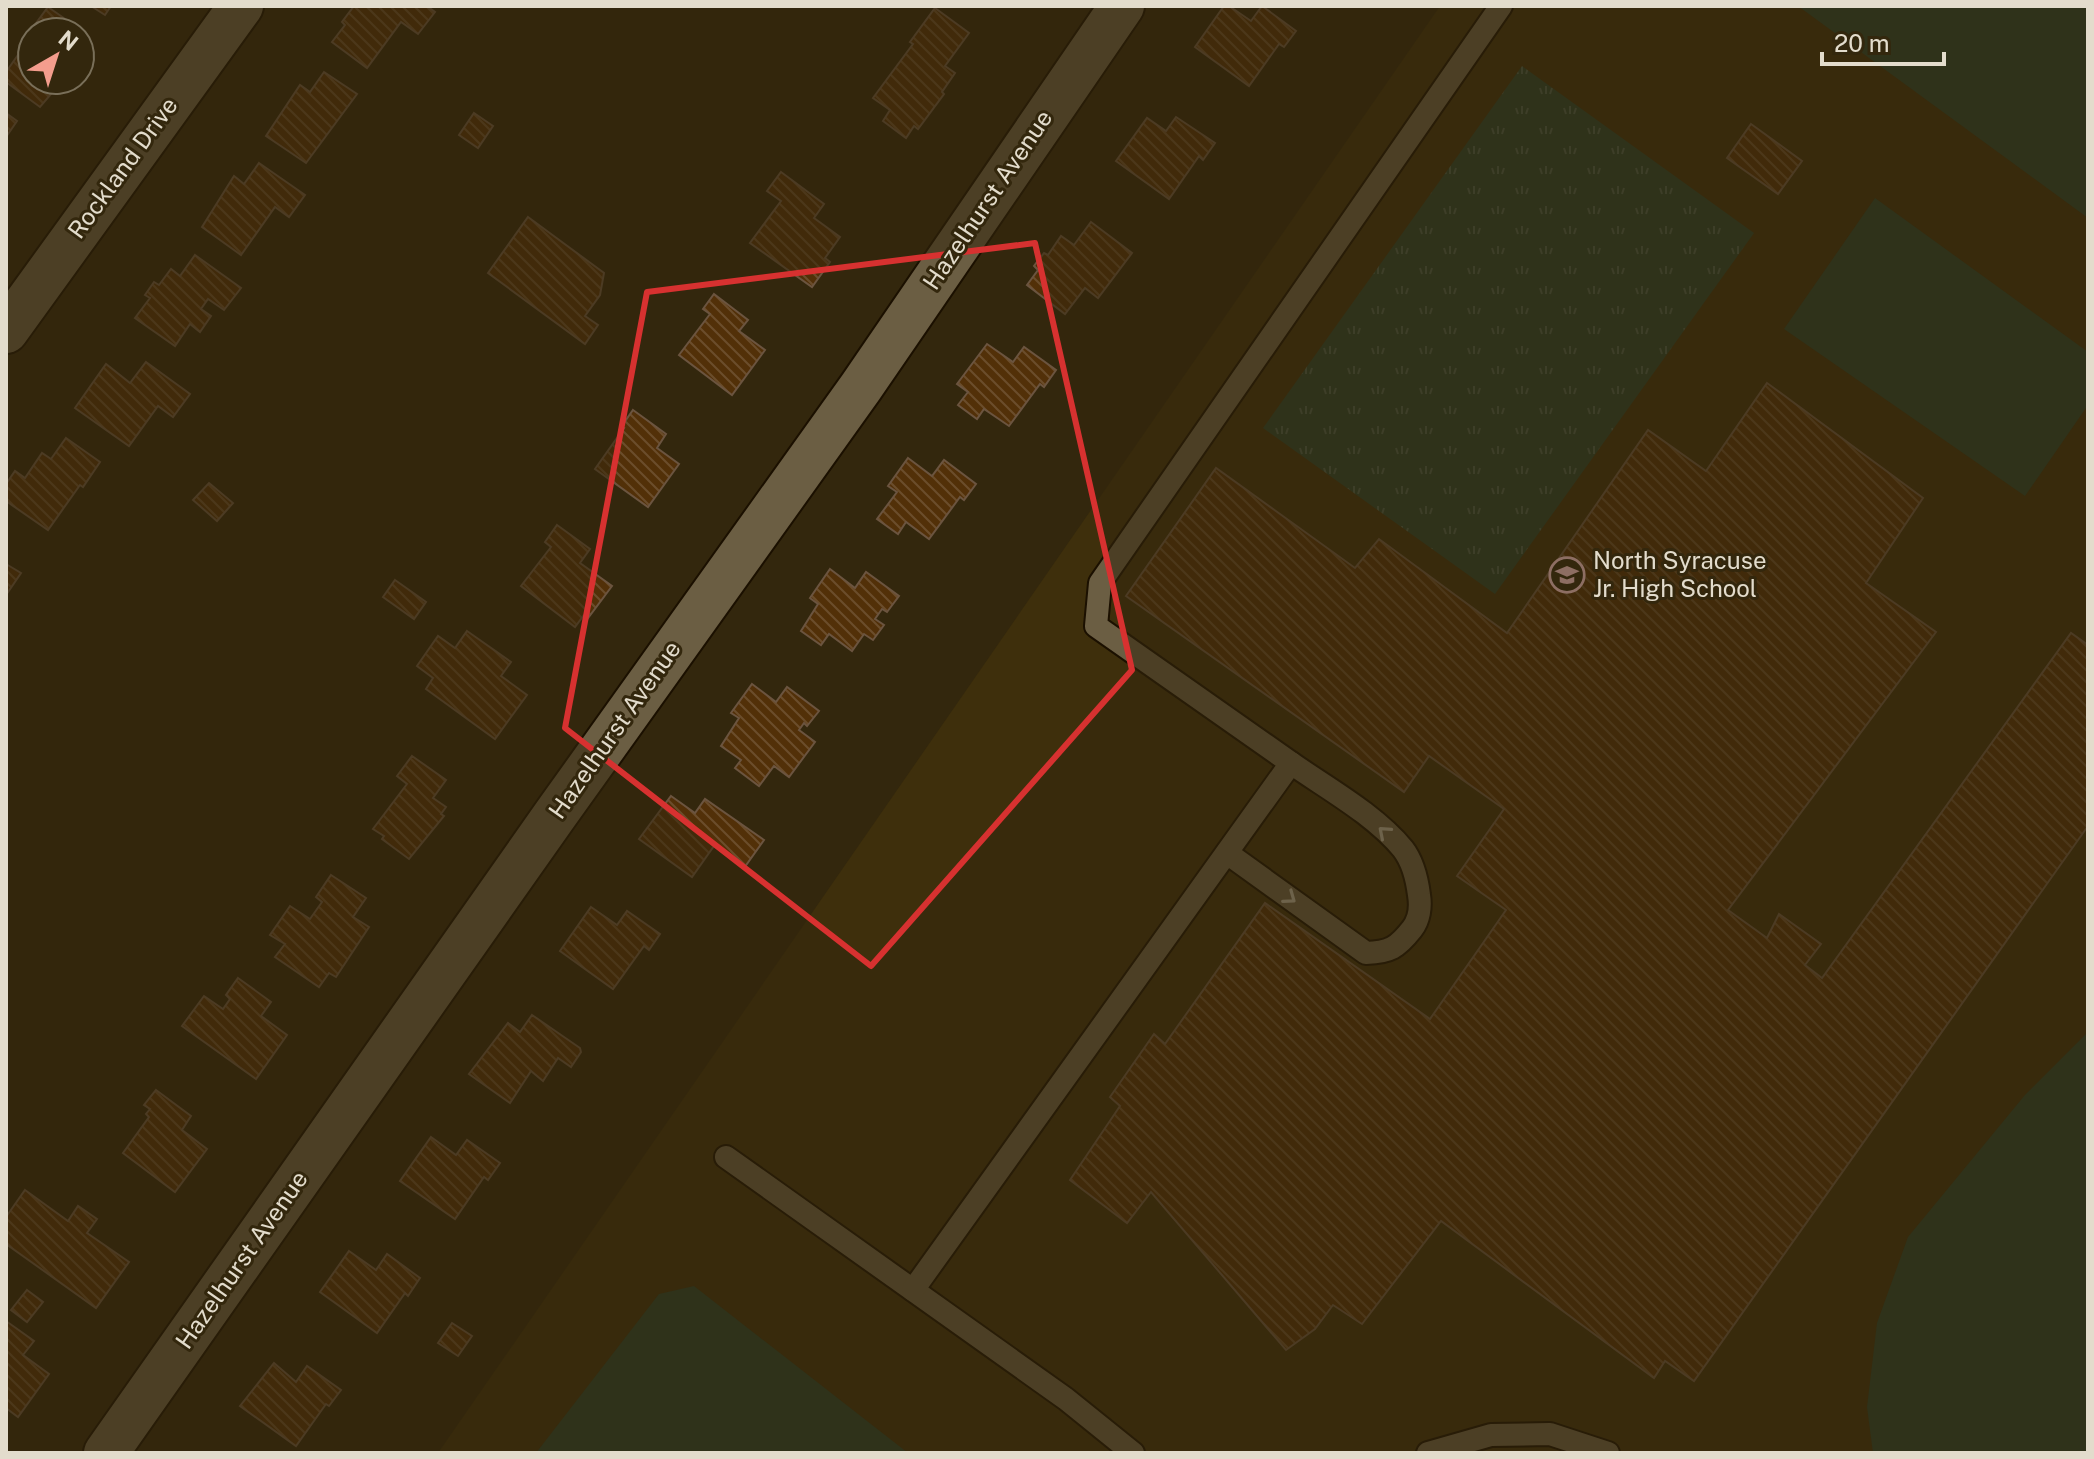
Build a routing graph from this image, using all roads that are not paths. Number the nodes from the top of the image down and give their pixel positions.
1 (241, 6) edge
2 (1122, 6) edge
3 (1501, 6) edge
4 (6, 331) edge
5 (1291, 763) junction
6 (1227, 853) junction
7 (726, 1157) dead end
8 (913, 1290) junction
9 (106, 1453) edge
10 (1133, 1453) edge
11 (1428, 1453) edge
12 (1608, 1453) edge

1 - 4 street, Rockland Drive
2 - 9 street, Hazelhurst Avenue
3 - 5 lane
5 - 6 lane
6 -> 5 lane
6 - 8 lane
7 - 8 lane
8 - 10 lane
11 - 12 lane

